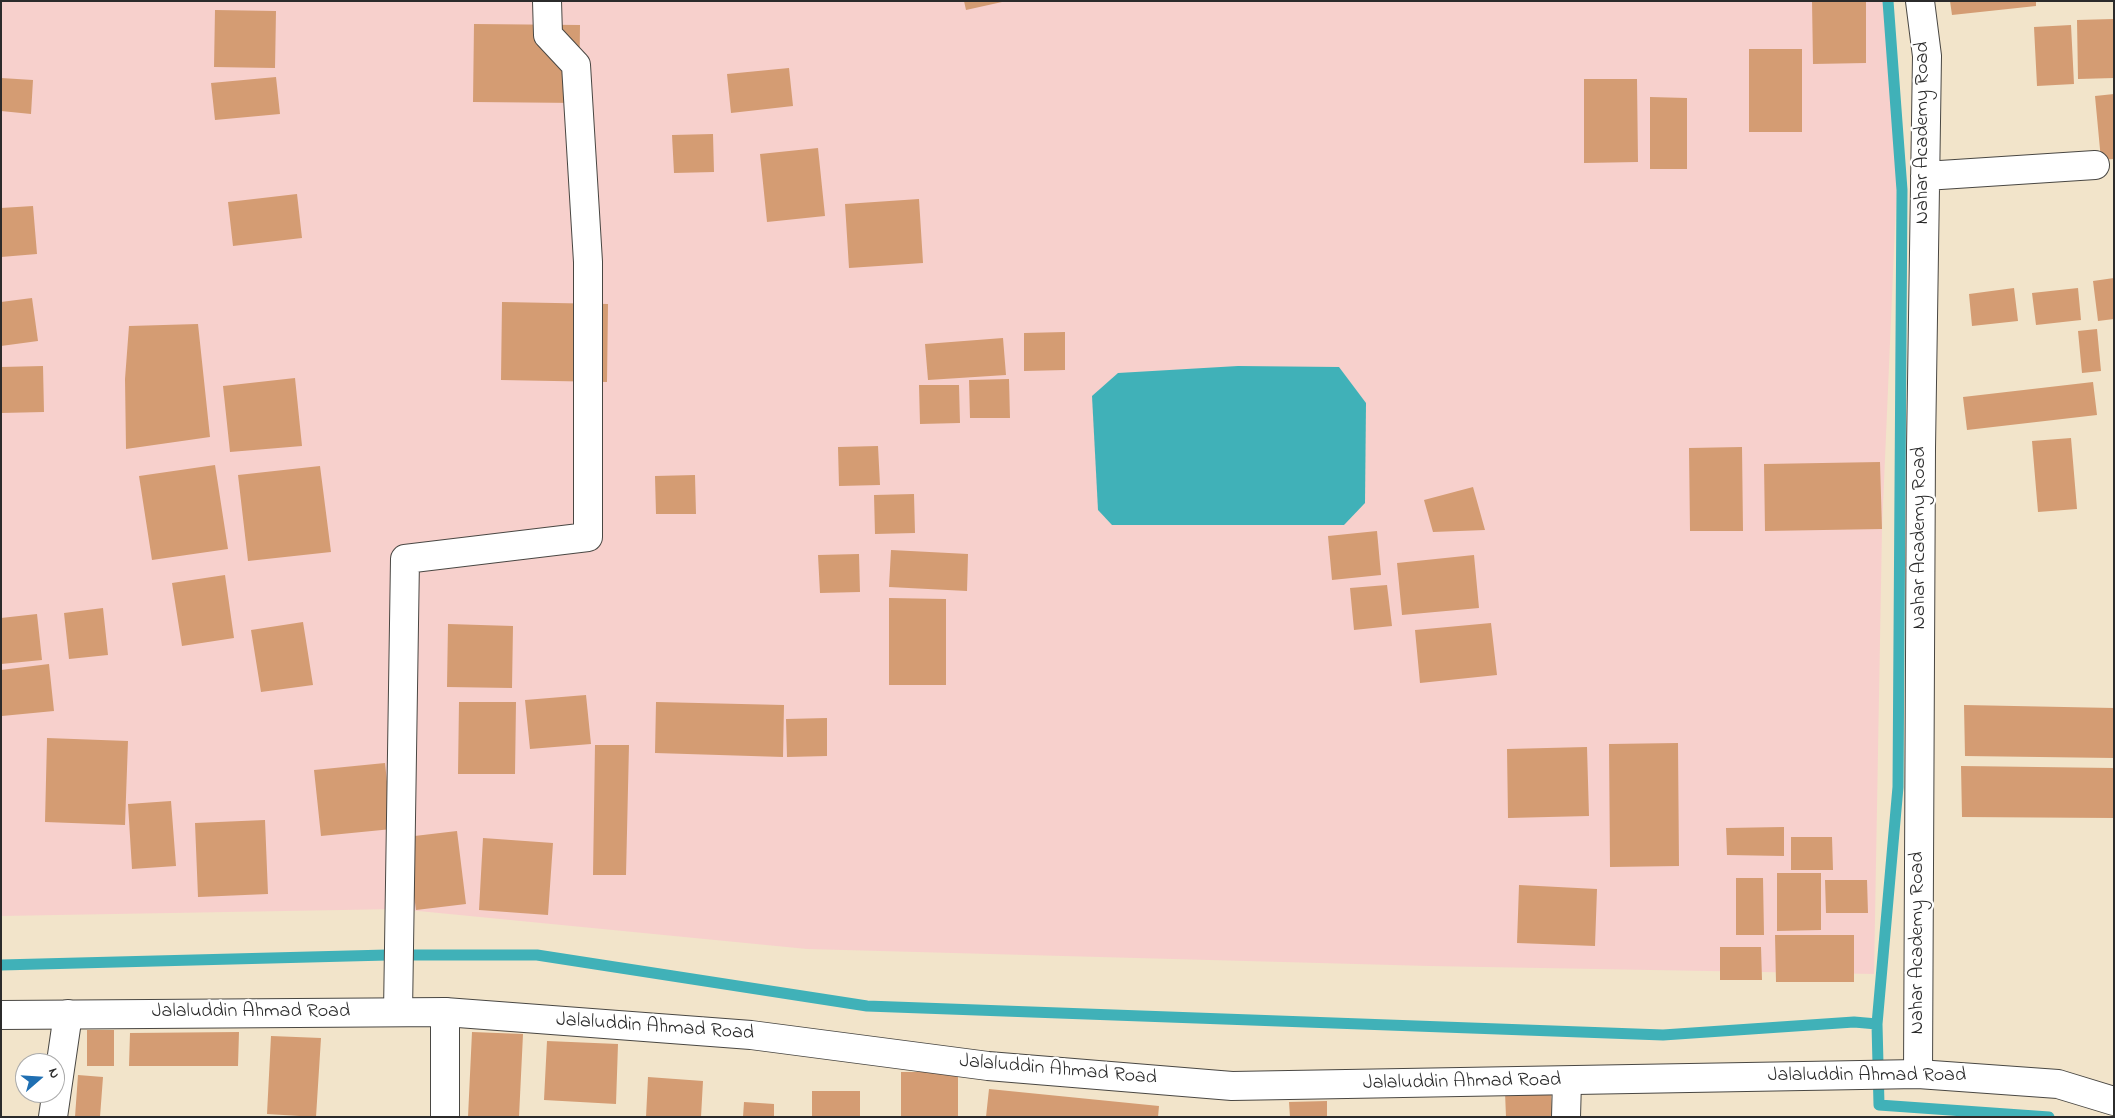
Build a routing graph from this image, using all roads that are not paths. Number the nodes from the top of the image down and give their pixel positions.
1 (547, 1) edge
2 (1920, 1) edge
3 (2095, 165) dead end
4 (1925, 176) junction
5 (398, 1012) junction
6 (445, 1012) junction
7 (68, 1014) junction
8 (1, 1015) edge
9 (1918, 1074) junction
10 (1567, 1081) junction
11 (2114, 1101) edge
12 (53, 1117) edge
13 (445, 1117) edge
14 (1566, 1117) edge

1 - 5 street
2 - 4 street, Nahar Academy Road
3 - 4 street
4 - 9 street, Nahar Academy Road
5 - 6 street, Jalaluddin Ahmad Road
5 - 7 street, Jalaluddin Ahmad Road
6 - 10 street, Jalaluddin Ahmad Road
6 - 13 street
7 - 8 street, Jalaluddin Ahmad Road
7 - 12 street
9 - 10 street, Jalaluddin Ahmad Road
9 - 11 street, Jalaluddin Ahmad Road
10 - 14 street

